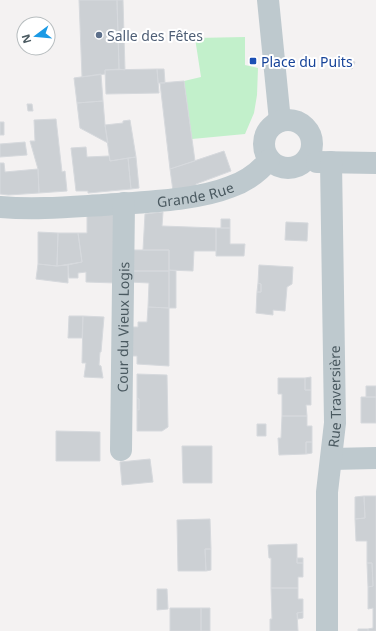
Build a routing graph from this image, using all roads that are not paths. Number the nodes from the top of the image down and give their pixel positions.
1 (268, 0) edge
2 (280, 121) junction
3 (269, 160) junction
4 (305, 161) junction
5 (331, 162) junction
6 (376, 163) edge
7 (124, 204) junction
8 (0, 207) edge
9 (121, 450) dead end
10 (376, 458) edge
11 (332, 459) junction
12 (327, 631) edge

1 - 2 street
2 - 3 street
2 - 4 street
3 - 4 street
3 - 7 street, Grande Rue
4 - 5 street
5 - 6 street
5 - 11 street, Rue Traversière
7 - 8 street, Grande Rue
7 - 9 street, Cour du Vieux Logis
10 - 11 street
11 - 12 street, Rue Traversière

